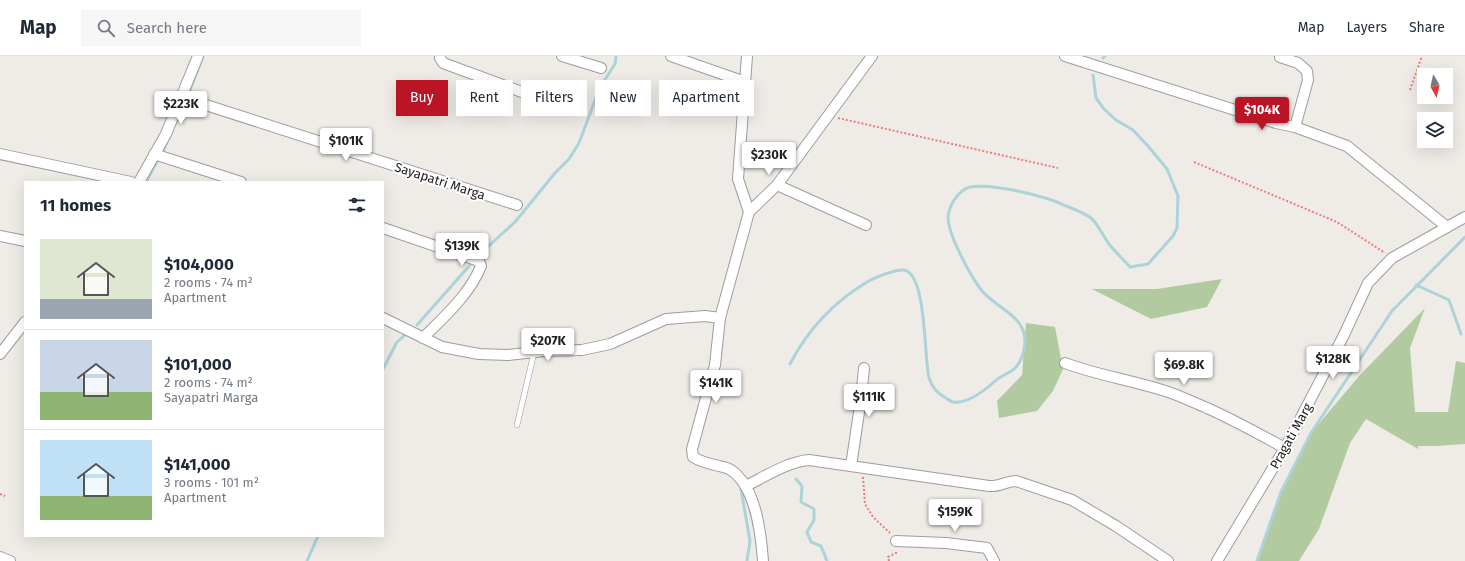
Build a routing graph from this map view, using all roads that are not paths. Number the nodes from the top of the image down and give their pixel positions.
1 (198, 56) edge
2 (440, 56) edge
3 (562, 56) edge
4 (671, 56) edge
5 (747, 56) edge
6 (872, 56) edge
7 (1065, 56) edge
8 (1277, 56) edge
9 (601, 68) dead end
10 (739, 80) edge
11 (745, 80) edge
12 (521, 92) edge
13 (181, 97) junction
14 (743, 116) edge
15 (1295, 127) junction
16 (0, 154) edge
17 (154, 154) junction
18 (126, 181) edge
19 (140, 181) edge
20 (238, 181) edge
21 (777, 184) junction
22 (517, 206) dead end
23 (749, 212) junction
24 (1465, 217) edge
25 (866, 225) dead end
26 (1447, 227) junction
27 (384, 228) edge
28 (0, 236) edge
29 (24, 240) edge
30 (384, 318) edge
31 (720, 318) junction
32 (24, 323) edge
33 (423, 338) junction
34 (534, 353) junction
35 (0, 354) edge
36 (1065, 363) dead end
37 (864, 368) dead end
38 (517, 425) dead end
39 (1285, 448) junction
40 (855, 467) junction
41 (746, 486) junction
42 (896, 541) road end
43 (0, 558) edge
44 (10, 561) edge
45 (762, 561) edge
46 (994, 561) edge
47 (1168, 561) edge
48 (1217, 561) edge

1 - 13 street
2 - 12 street
3 - 9 street
4 - 10 street
5 - 11 street
6 - 21 street
7 - 15 street
8 - 15 street
13 - 17 street
13 - 22 street, Sayapatri Marga
14 - 23 street
15 - 26 street
16 - 18 street
17 - 19 street
17 - 20 street
21 - 23 street
21 - 25 street
23 - 31 street
24 - 26 street, Pragati Marg
26 - 39 street, Pragati Marg
27 - 33 street
28 - 29 street
30 - 33 street
31 - 34 street
31 - 41 street
32 - 35 street
33 - 34 street
34 - 38 lane
36 - 39 street
37 - 40 street
39 - 48 street, Pragati Marg
40 - 41 street
40 - 47 street
41 - 45 street
42 - 46 street
43 - 44 street

